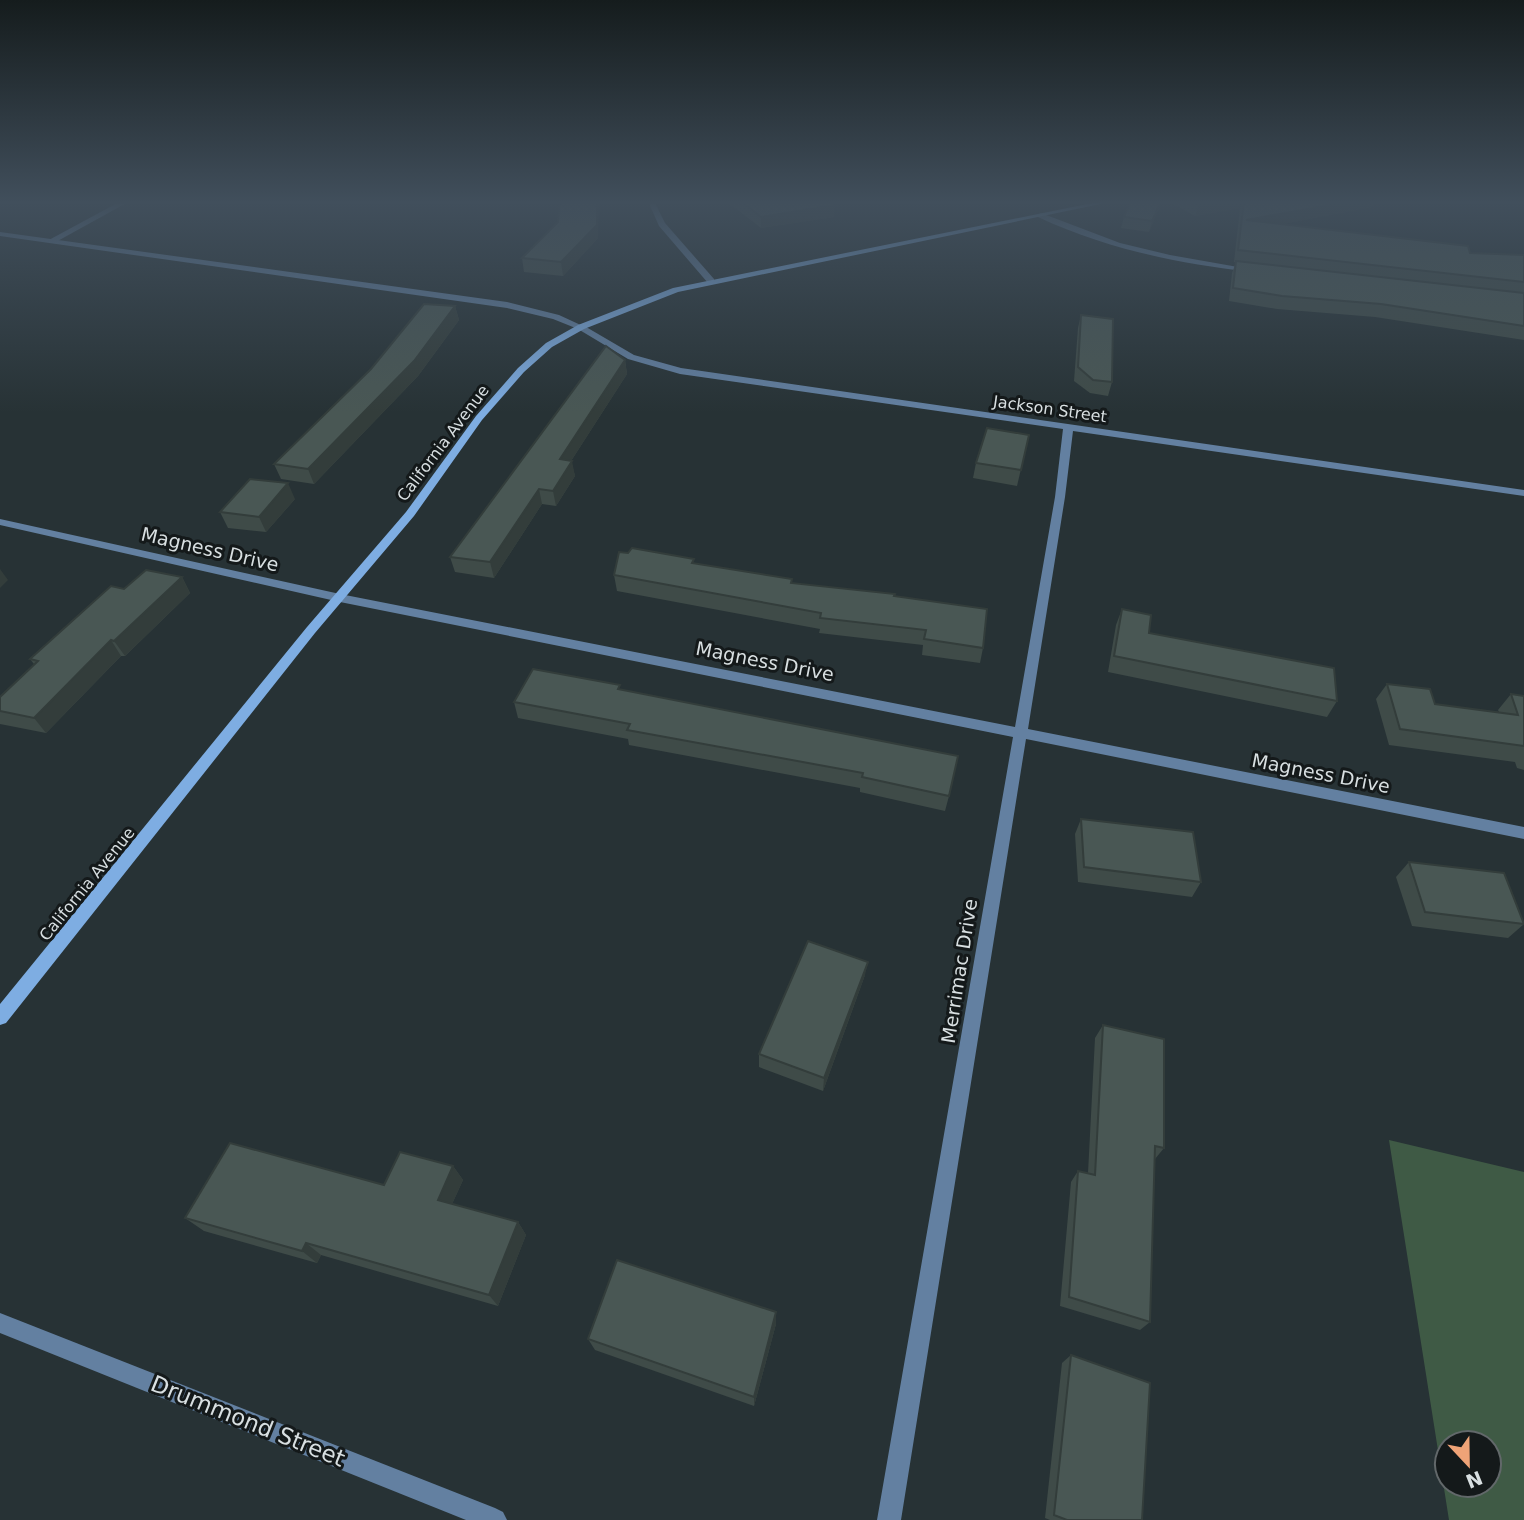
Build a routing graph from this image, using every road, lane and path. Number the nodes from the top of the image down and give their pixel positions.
1 (268, 272) edge
2 (703, 272) edge
3 (756, 272) edge
4 (711, 281) junction
5 (581, 327) junction
6 (1068, 428) junction
7 (1524, 493) edge
8 (0, 522) edge
9 (340, 598) junction
10 (1020, 732) junction
11 (1524, 833) edge
12 (0, 1017) edge
13 (0, 1323) edge
14 (495, 1520) edge
15 (889, 1520) edge

1 - 5 street, Jackson Street
2 - 4 street
3 - 4 main road, California Avenue
4 - 5 main road, California Avenue
5 - 6 street, Jackson Street
5 - 9 main road, California Avenue
6 - 7 street, Jackson Street
6 - 10 street, Merrimac Drive
8 - 9 street, Magness Drive
9 - 10 street, Magness Drive
9 - 12 main road, California Avenue
10 - 11 street, Magness Drive
10 - 15 street, Merrimac Drive
13 - 14 street, Drummond Street

